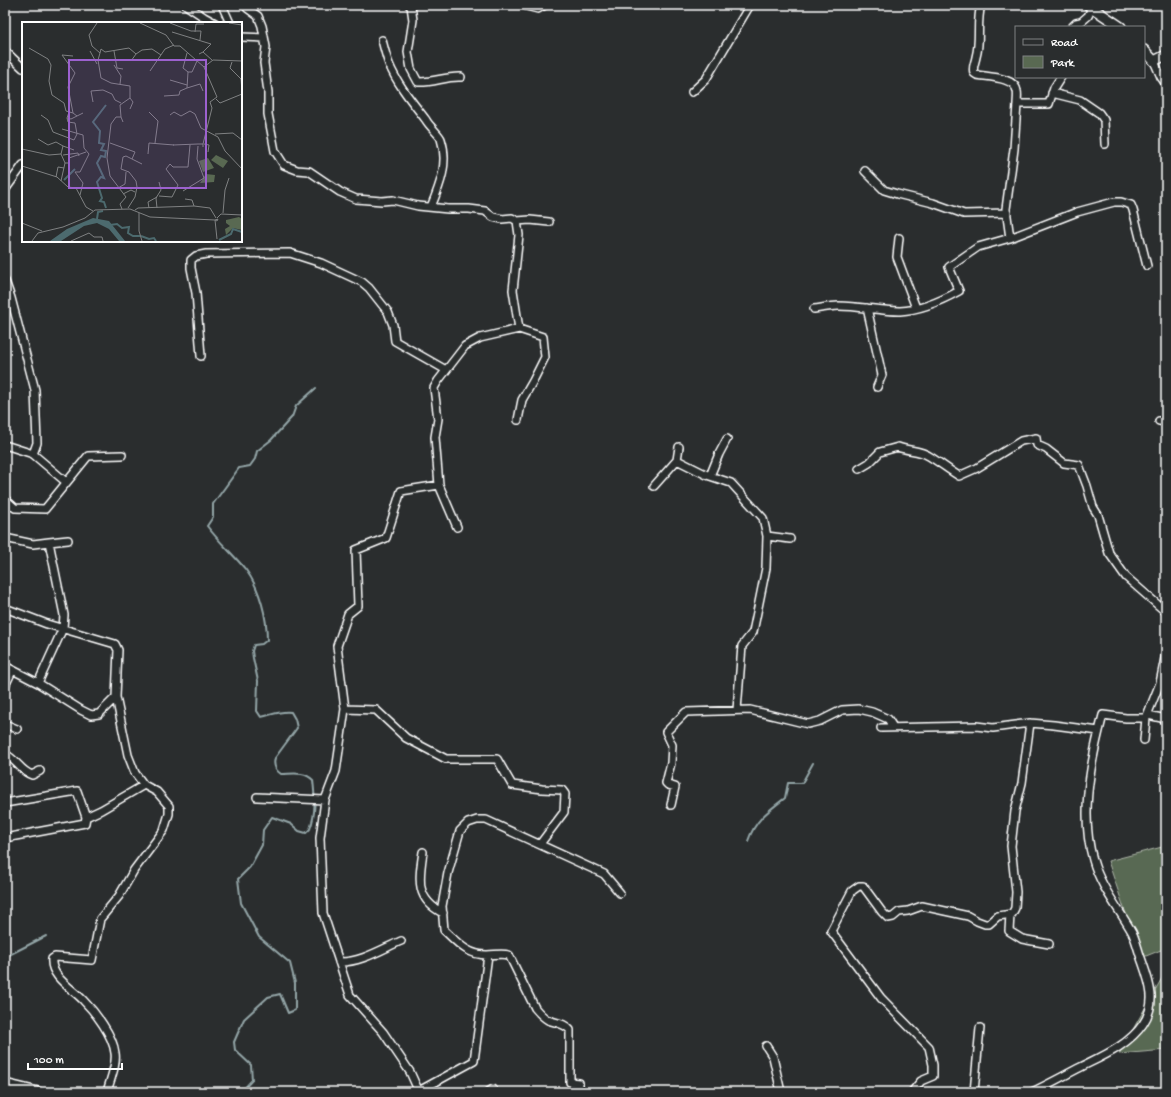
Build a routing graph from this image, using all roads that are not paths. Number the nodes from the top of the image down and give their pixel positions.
1 (186, 5) edge
2 (222, 5) edge
3 (247, 5) edge
4 (409, 5) edge
5 (545, 5) edge
6 (750, 5) edge
7 (980, 5) edge
8 (526, 6) dead end
9 (1090, 7) edge
10 (213, 22) edge
11 (230, 22) edge
12 (1073, 26) edge
13 (1119, 26) edge
14 (242, 38) edge
15 (264, 38) junction
16 (382, 40) dead end
17 (5, 51) edge
18 (1145, 51) edge
19 (1166, 55) edge
20 (1154, 60) junction
21 (22, 67) edge
22 (461, 76) dead end
23 (1060, 78) edge
24 (1166, 84) edge
25 (692, 92) dead end
26 (1052, 93) junction
27 (1017, 104) junction
28 (1105, 144) dead end
29 (22, 166) edge
30 (865, 171) dead end
31 (5, 190) edge
32 (431, 207) junction
33 (1007, 213) junction
34 (517, 221) junction
35 (549, 222) dead end
36 (899, 238) dead end
37 (1010, 238) junction
38 (1148, 266) dead end
39 (5, 281) edge
40 (867, 308) junction
41 (916, 308) junction
42 (814, 309) dead end
43 (519, 328) junction
44 (200, 356) dead end
45 (446, 370) junction
46 (878, 387) dead end
47 (518, 420) dead end
48 (727, 439) dead end
49 (5, 445) edge
50 (679, 447) dead end
51 (33, 454) junction
52 (122, 455) dead end
53 (677, 460) junction
54 (859, 469) dead end
55 (710, 476) junction
56 (66, 482) junction
57 (439, 485) junction
58 (654, 486) dead end
59 (5, 499) edge
60 (457, 527) dead end
61 (767, 536) junction
62 (5, 538) edge
63 (68, 540) dead end
64 (790, 540) dead end
65 (50, 542) junction
66 (5, 608) edge
67 (1166, 612) edge
68 (63, 628) junction
69 (1166, 654) edge
70 (5, 666) edge
71 (12, 670) junction
72 (38, 683) junction
73 (5, 686) edge
74 (116, 697) junction
75 (345, 709) junction
76 (737, 710) junction
77 (1147, 716) junction
78 (1166, 719) edge
79 (1030, 723) junction
80 (5, 724) edge
81 (893, 727) junction
82 (881, 728) dead end
83 (17, 729) dead end
84 (1099, 731) junction
85 (1144, 740) dead end
86 (5, 754) edge
87 (40, 771) dead end
88 (144, 785) junction
89 (256, 797) dead end
90 (322, 799) junction
91 (5, 803) edge
92 (672, 805) dead end
93 (86, 817) junction
94 (5, 838) edge
95 (540, 844) junction
96 (423, 852) dead end
97 (620, 893) dead end
98 (443, 913) junction
99 (1010, 915) junction
100 (401, 941) dead end
101 (1049, 944) dead end
102 (488, 955) junction
103 (339, 962) junction
104 (980, 1028) dead end
105 (766, 1046) dead end
106 (5, 1084) edge
107 (418, 1091) edge
108 (38, 1092) edge
109 (107, 1092) edge
110 (579, 1092) edge
111 (781, 1092) edge
112 (912, 1092) edge
113 (974, 1092) edge
114 (1032, 1092) edge

1 - 10 street
2 - 11 street
3 - 15 street
4 - 22 street
5 - 8 street
6 - 25 street
7 - 27 street
9 - 12 street
9 - 13 main road
14 - 15 street
15 - 32 street
16 - 32 street
17 - 21 street
18 - 20 main road
19 - 20 main road
20 - 24 street
23 - 26 street
26 - 27 street
26 - 28 street
27 - 33 street
29 - 31 street
30 - 33 street
32 - 34 street
33 - 37 street
34 - 35 street
34 - 43 street
36 - 41 street
37 - 38 street
37 - 41 street
39 - 51 street
40 - 41 street
40 - 42 street
40 - 46 street
43 - 45 street
43 - 47 street
44 - 45 street
45 - 57 street
48 - 55 street
49 - 51 street
50 - 53 street
51 - 56 street
52 - 56 street
53 - 55 street
53 - 58 street
54 - 67 street
55 - 61 street
56 - 59 street
57 - 60 street
57 - 75 street
61 - 64 street
61 - 76 street
62 - 65 street
63 - 65 street
65 - 68 street
66 - 68 street
68 - 72 street
68 - 74 street
69 - 77 street
70 - 71 street
71 - 72 street
71 - 73 street
72 - 74 street
74 - 88 street
75 - 90 street
75 - 95 street
76 - 81 street
76 - 92 street
77 - 78 street
77 - 84 street
77 - 85 street
79 - 81 street
79 - 84 street
79 - 99 street
80 - 83 street
81 - 82 street
84 - 114 street
86 - 87 street
88 - 93 street
88 - 109 street
89 - 90 street
90 - 103 street
91 - 93 street
93 - 94 street
95 - 97 street
95 - 98 street
96 - 98 street
98 - 102 street
99 - 101 street
99 - 112 street
100 - 103 street
102 - 107 street
102 - 110 street
103 - 107 street
104 - 113 street
105 - 111 street
106 - 108 main road

